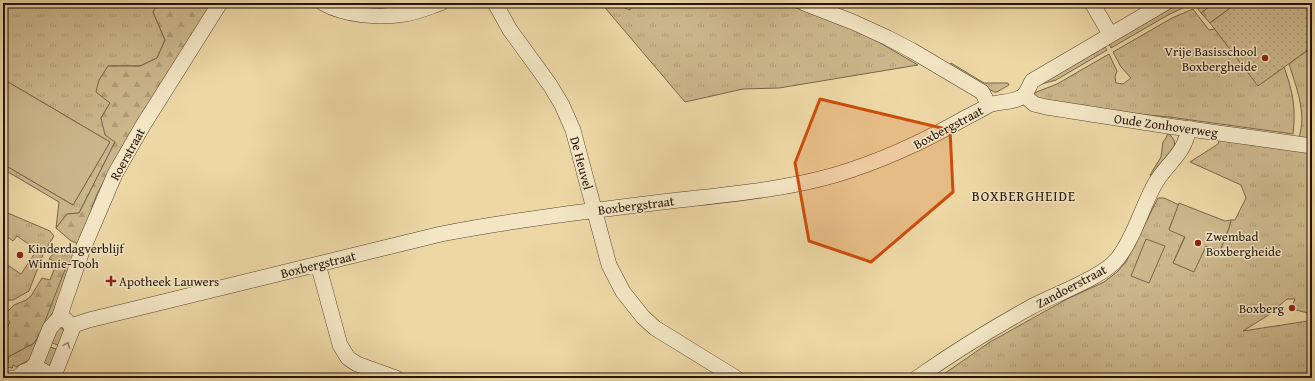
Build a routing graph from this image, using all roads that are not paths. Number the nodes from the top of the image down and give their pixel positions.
1 (220, 3) edge
2 (323, 3) edge
3 (441, 3) edge
4 (495, 3) edge
5 (804, 3) edge
6 (1092, 3) edge
7 (1165, 3) edge
8 (1110, 34) junction
9 (1024, 95) junction
10 (989, 105) junction
11 (1189, 128) junction
12 (1312, 146) edge
13 (594, 210) junction
14 (318, 264) junction
15 (65, 322) junction
16 (32, 368) junction
17 (3, 378) edge
18 (18, 378) edge
19 (52, 378) edge
20 (396, 378) edge
21 (736, 378) edge
22 (917, 378) edge

1 - 15 street, Roerstraat
2 - 3 street
4 - 13 street, De Heuvel
5 - 10 street
6 - 8 street
7 - 8 street
8 - 9 street
9 - 10 street, Boxbergstraat
9 - 11 street, Oude Zonhoverweg
10 - 13 street, Boxbergstraat
11 - 12 street, Oude Zonhoverweg
11 - 22 street, Zandoerstraat
13 - 14 street, Boxbergstraat
13 - 21 street, De Heuvel
14 - 15 street, Boxbergstraat
14 - 20 street
15 - 16 street
19 -> 15 street
16 - 18 street
16 - 19 street
17 - 18 street

